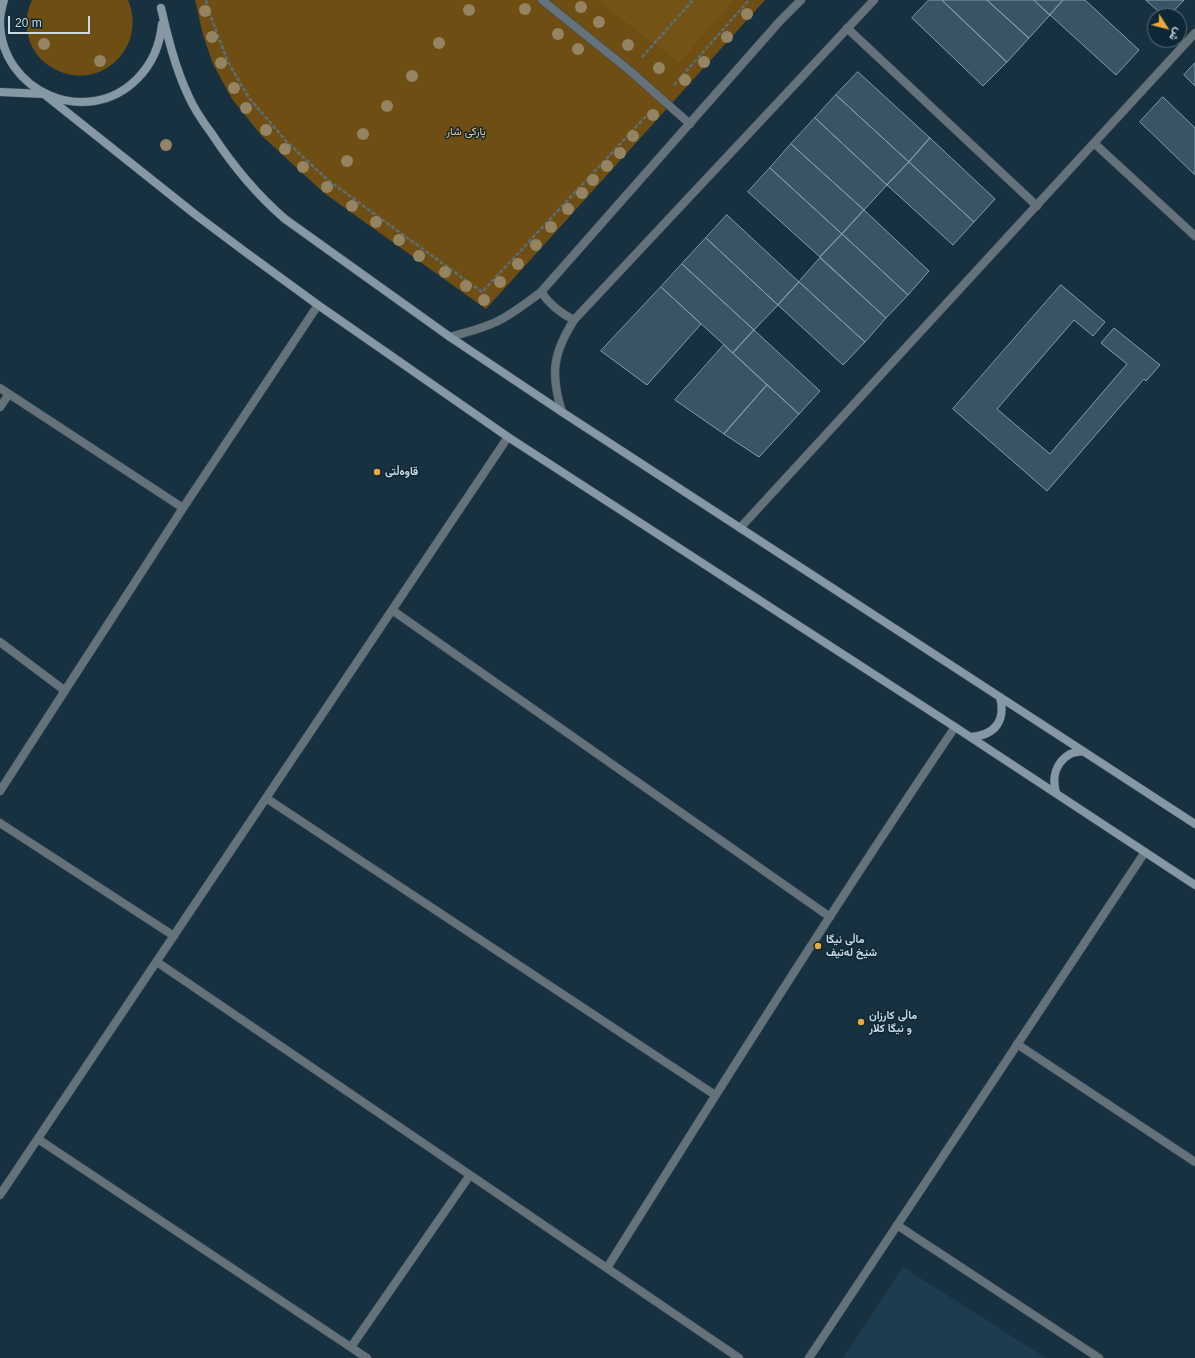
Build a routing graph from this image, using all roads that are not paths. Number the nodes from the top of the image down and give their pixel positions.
1 (4, 0) edge
2 (542, 0) edge
3 (801, 0) edge
4 (874, 0) edge
5 (160, 4) edge
6 (847, 28) junction
7 (1195, 33) edge
8 (1, 36) edge
9 (0, 92) edge
10 (44, 94) junction
11 (690, 124) junction
12 (1094, 143) junction
13 (1037, 206) junction
14 (1195, 236) edge
15 (541, 292) junction
16 (318, 305) junction
17 (574, 320) junction
18 (450, 337) junction
19 (0, 388) edge
20 (9, 394) junction
21 (0, 407) edge
22 (562, 412) junction
23 (508, 437) junction
24 (183, 508) junction
25 (740, 528) junction
26 (392, 610) junction
27 (0, 642) edge
28 (64, 690) junction
29 (1000, 697) junction
30 (955, 727) junction
31 (971, 738) junction
32 (1083, 751) junction
33 (0, 791) edge
34 (1056, 793) junction
35 (266, 798) junction
36 (0, 823) edge
37 (1195, 824) edge
38 (1145, 852) junction
39 (1195, 885) edge
40 (830, 917) junction
41 (174, 936) junction
42 (157, 962) junction
43 (1017, 1044) junction
44 (715, 1096) junction
45 (38, 1139) junction
46 (1195, 1162) edge
47 (470, 1175) junction
48 (0, 1195) edge
49 (897, 1225) junction
50 (607, 1268) junction
51 (351, 1347) junction
52 (367, 1358) edge
53 (740, 1358) edge
54 (809, 1358) edge
55 (1099, 1358) edge

1 - 8 main road
2 - 11 street
3 - 11 street
4 - 6 street
5 - 10 main road
5 - 18 main road
6 - 13 street
6 - 17 street
7 - 12 street
8 - 10 main road
9 - 10 main road
10 - 16 main road
11 - 15 street
12 - 13 street
12 - 14 street
13 - 25 street
15 - 17 street
15 - 18 street
16 - 23 main road
16 - 24 street
17 - 22 street
18 - 22 main road
19 - 20 street
20 - 21 street
20 - 24 street
22 - 25 main road
23 - 26 street
23 - 30 main road
24 - 28 street
25 - 29 main road
26 - 35 street
26 - 40 street
27 - 28 street
28 - 33 street
29 - 31 main road
29 - 32 main road
30 - 31 main road
30 - 40 street
31 - 34 main road
32 - 34 main road
32 - 37 main road
34 - 38 main road
35 - 41 street
35 - 44 street
36 - 41 street
38 - 39 main road
38 - 43 street
40 - 44 street
41 - 42 street
42 - 45 street
42 - 47 street
43 - 46 street
43 - 49 street
44 - 50 street
45 - 48 street
45 - 51 street
47 - 50 street
47 - 51 street
49 - 54 street
49 - 55 street
50 - 53 street
51 - 52 street

